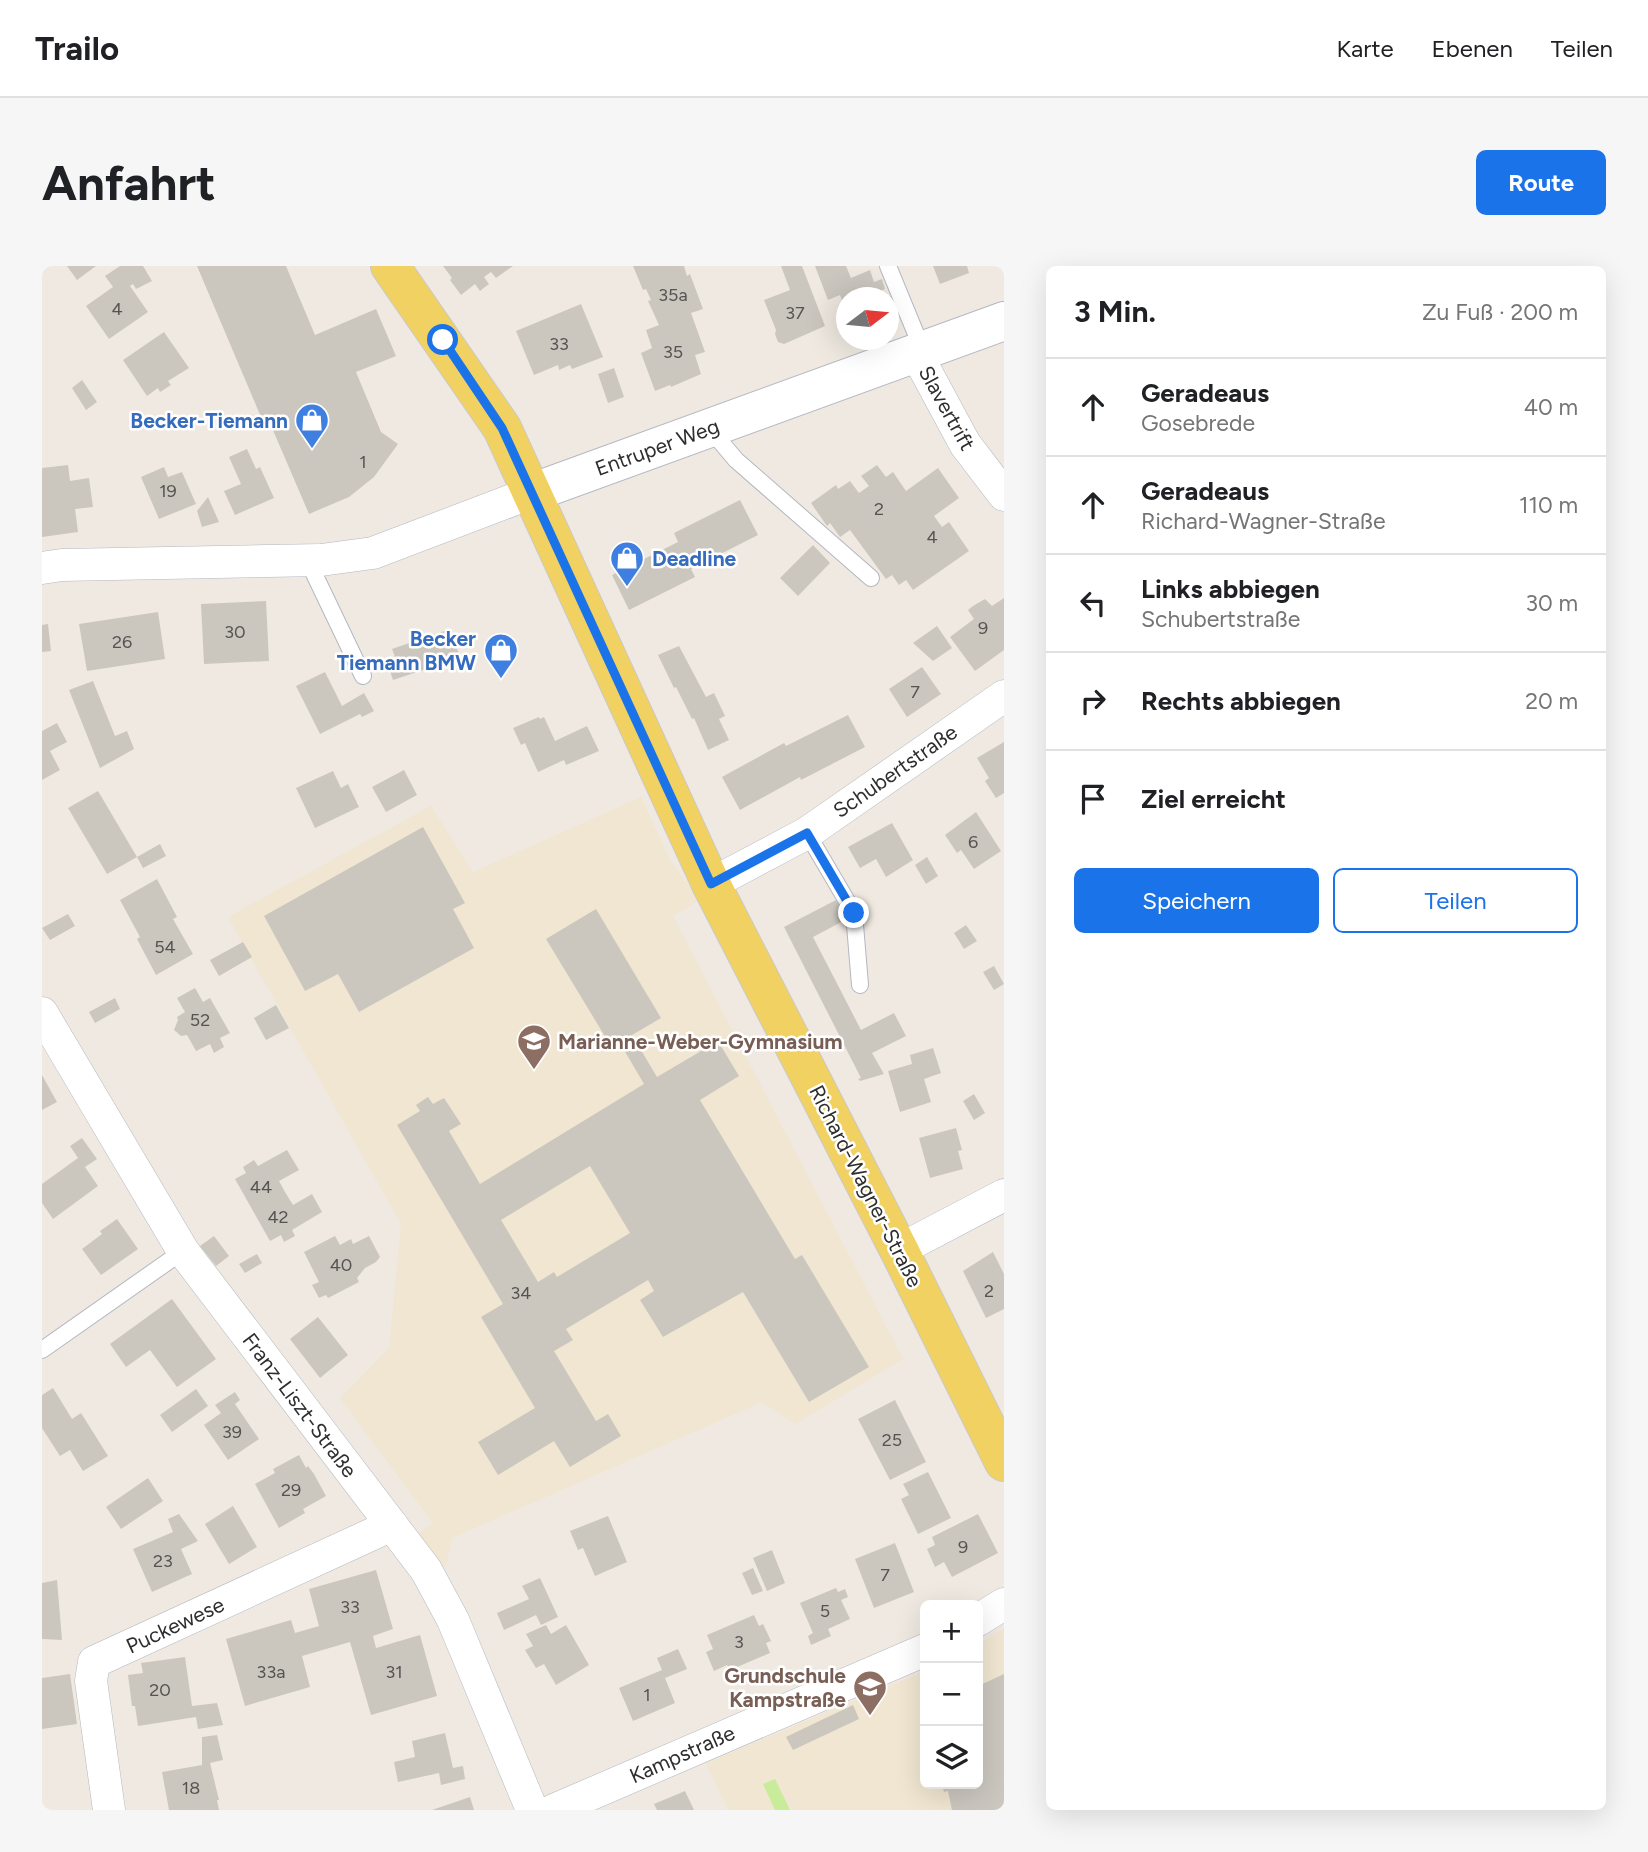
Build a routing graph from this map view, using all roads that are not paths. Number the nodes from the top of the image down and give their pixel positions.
1 (390, 266) edge
2 (888, 266) edge
3 (1004, 321) edge
4 (920, 352) junction
5 (709, 428) junction
6 (531, 493) junction
7 (1004, 495) edge
8 (308, 561) junction
9 (42, 568) edge
10 (871, 578) dead end
11 (363, 676) dead end
12 (1004, 696) edge
13 (807, 833) junction
14 (711, 884) junction
15 (860, 985) dead end
16 (42, 1013) edge
17 (1004, 1195) edge
18 (899, 1250) junction
19 (183, 1251) junction
20 (42, 1350) edge
21 (1004, 1462) edge
22 (391, 1525) junction
23 (1004, 1604) edge
24 (983, 1617) edge
25 (920, 1652) edge
26 (109, 1810) edge
27 (532, 1810) edge
28 (554, 1810) edge

1 - 6 main road, Richard-Wagner-Straße
2 - 4 lane
3 - 4 main road, Entruper Weg
4 - 5 main road, Entruper Weg
4 - 7 street, Slavertrift
5 - 6 main road, Entruper Weg
5 - 10 lane
6 - 8 street, Entruper Weg
6 - 14 main road, Richard-Wagner-Straße
8 - 9 street, Entruper Weg
8 - 11 lane
12 - 13 street, Schubertstraße
13 - 14 street, Schubertstraße
13 - 15 lane
14 - 18 main road, Richard-Wagner-Straße
16 - 19 street, Franz-Liszt-Straße
17 - 18 street
18 - 21 main road, Richard-Wagner-Straße
19 - 20 lane
19 - 22 street, Franz-Liszt-Straße
22 - 26 street, Puckewese
22 - 27 street, Franz-Liszt-Straße
23 - 24 street
25 - 28 street, Kampstraße

